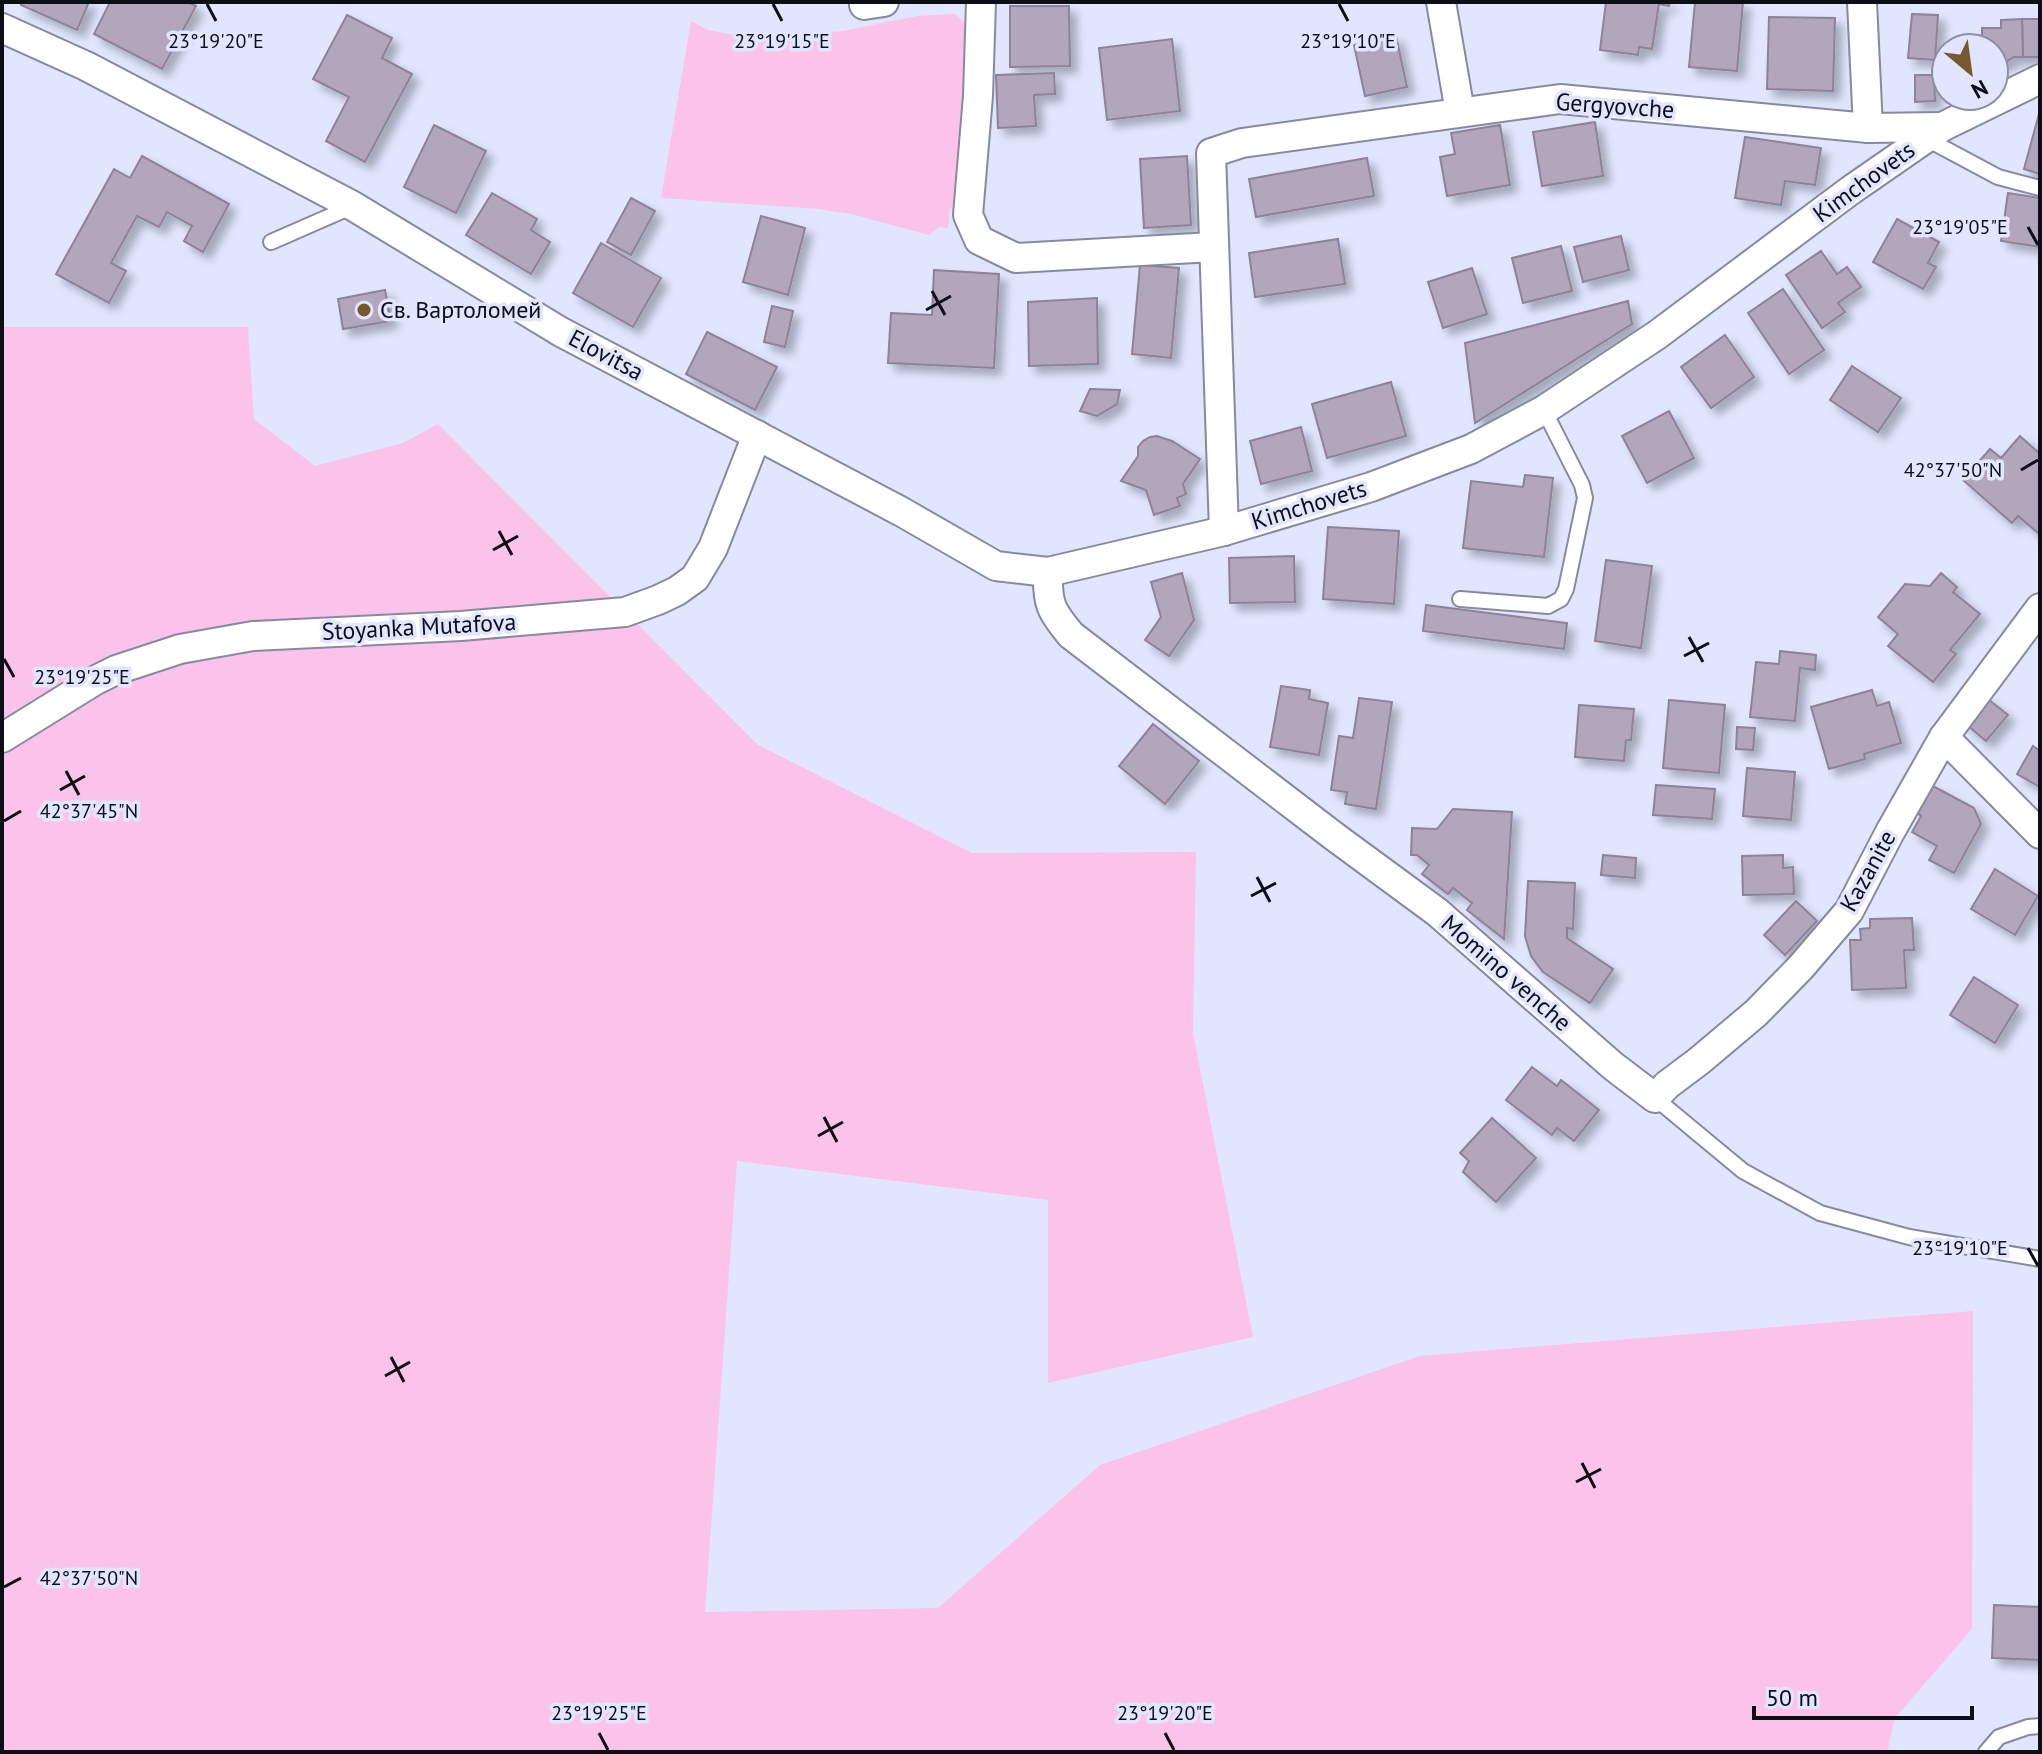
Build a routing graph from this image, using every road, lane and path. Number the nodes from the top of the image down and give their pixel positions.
1 (981, 2) edge
2 (1441, 2) edge
3 (1862, 2) edge
4 (2, 28) edge
5 (2040, 79) edge
6 (1460, 112) junction
7 (1868, 128) junction
8 (1934, 133) junction
9 (1242, 143) joint
10 (2040, 188) edge
11 (353, 206) junction
12 (271, 242) dead end
13 (1213, 247) junction
14 (1544, 410) junction
15 (757, 435) junction
16 (1224, 531) junction
17 (1048, 572) junction
18 (1460, 599) dead end
19 (2040, 608) edge
20 (1944, 737) junction
21 (2, 738) edge
22 (2040, 834) edge
23 (1655, 1098) junction
24 (2040, 1259) edge
25 (2040, 1726) edge
26 (1986, 1752) edge

1 - 13 street
2 - 6 street
3 - 7 street
4 - 11 street, Elovitsa
5 - 8 street, Kimchovets
6 - 7 street, Gergyovche
6 - 9 street, Gergyovche
7 - 8 street, Gergyovche
8 - 10 lane
8 - 14 street, Kimchovets
9 - 13 street, Kimchovets
11 - 12 lane
11 - 15 street, Elovitsa
13 - 16 street, Kimchovets
14 - 16 street, Kimchovets
14 - 18 lane
15 - 17 street, Elovitsa
15 - 21 street, Stoyanka Mutafova
16 - 17 street, Elovitsa
17 - 23 street, Momino venche
19 - 20 street, Kazanite
20 - 22 street
20 - 23 street, Kazanite
23 - 24 lane, Momino venche
25 - 26 lane

